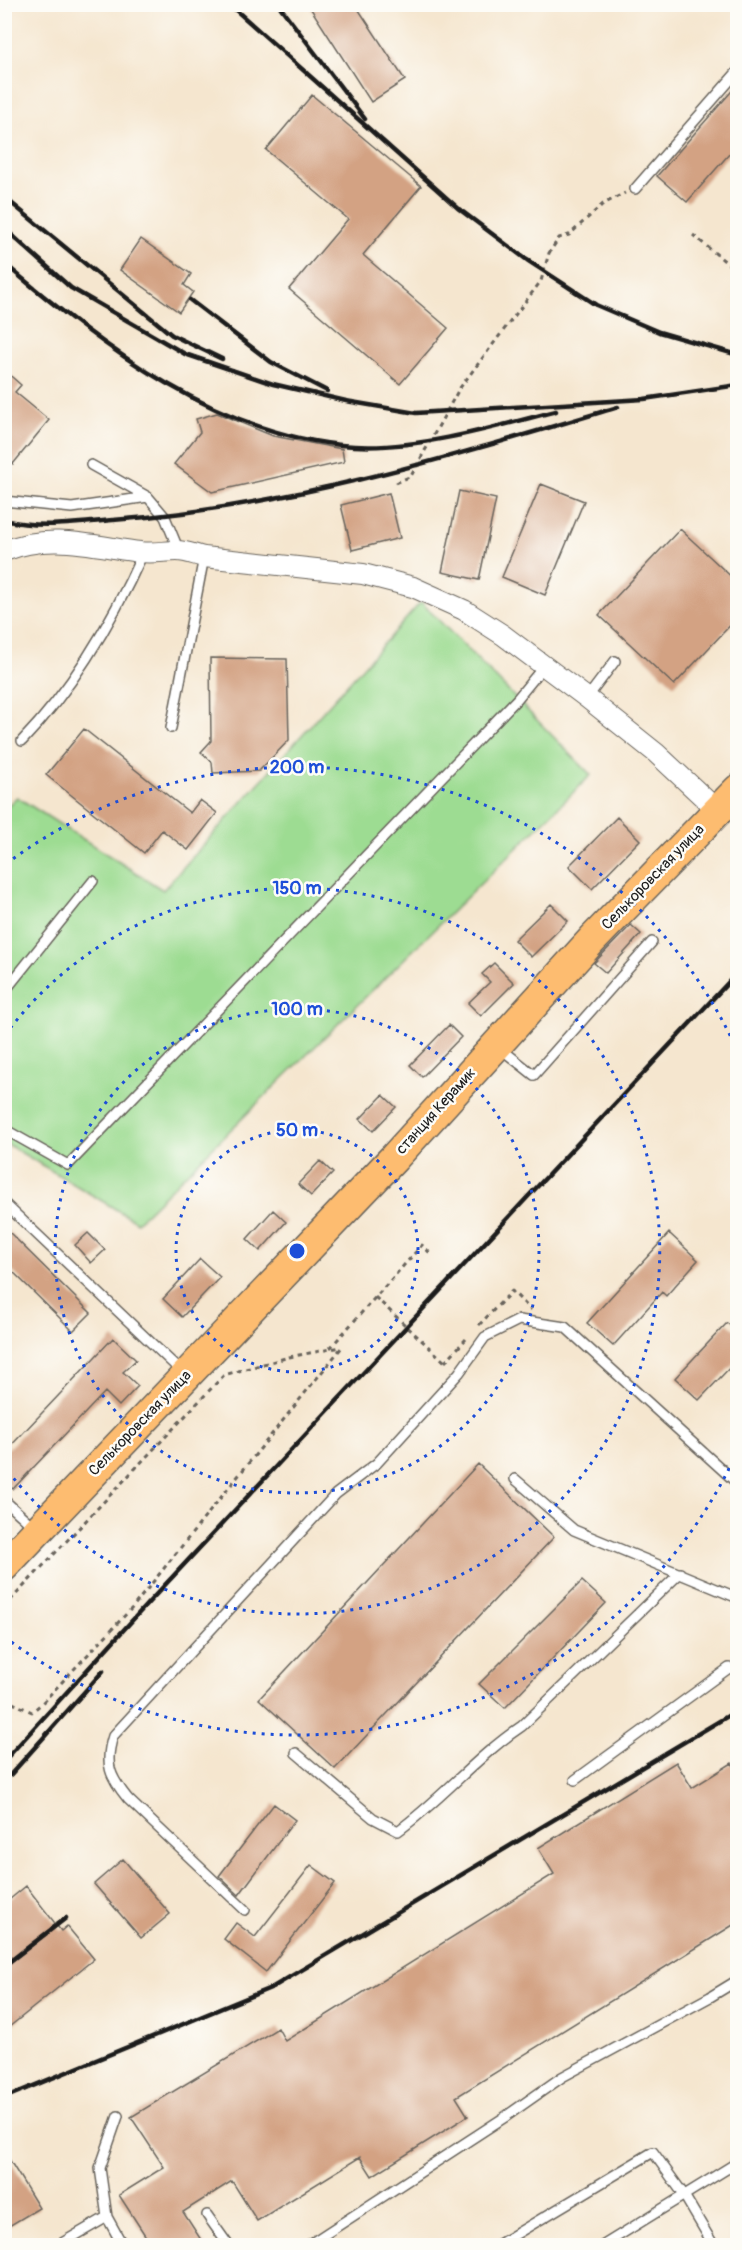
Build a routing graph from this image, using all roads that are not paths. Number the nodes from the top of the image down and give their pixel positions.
1 (738, 71) edge
2 (635, 189) road end
3 (91, 465) dead end
4 (148, 497) junction
5 (4, 501) edge
6 (4, 551) edge
7 (179, 551) junction
8 (143, 553) junction
9 (204, 557) junction
10 (615, 661) dead end
11 (544, 666) junction
12 (587, 698) junction
13 (171, 728) dead end
14 (22, 741) dead end
15 (728, 800) edge
16 (93, 880) dead end
17 (593, 939) joint
18 (652, 942) dead end
19 (4, 992) edge
20 (496, 1045) junction
21 (4, 1129) edge
22 (4, 1203) edge
23 (277, 1281) joint
24 (185, 1375) junction
25 (515, 1479) dead end
26 (738, 1484) edge
27 (4, 1500) edge
28 (38, 1530) junction
29 (4, 1566) edge
30 (680, 1573) junction
31 (738, 1598) edge
32 (738, 1670) edge
33 (296, 1753) dead end
34 (575, 1780) dead end
35 (244, 1910) dead end
36 (738, 1980) edge
37 (118, 2116) dead end
38 (738, 2162) edge
39 (684, 2195) junction
40 (207, 2215) dead end
41 (107, 2217) junction
42 (57, 2246) edge
43 (123, 2246) edge
44 (229, 2246) edge
45 (307, 2246) edge
46 (496, 2246) edge
47 (602, 2246) edge
48 (714, 2246) edge

1 - 2 lane
3 - 4 lane
4 - 5 lane
4 - 7 lane
6 - 8 street
7 - 8 street
7 - 9 street
8 - 14 lane
9 - 11 street
9 - 13 lane
10 - 12 lane
11 - 12 street
11 - 21 lane
12 - 15 street
15 - 17 main road, Селькоровская улица
16 - 19 lane
17 - 20 main road, станция Керамик
18 - 20 lane
20 - 23 main road, станция Керамик
22 - 24 lane
23 - 24 main road, Селькоровская улица
24 - 28 main road, Селькоровская улица
25 - 30 lane
26 - 35 lane
27 - 28 lane
28 - 29 main road, Селькоровская улица
30 - 31 lane
30 - 33 lane
32 - 34 lane
36 - 45 lane
37 - 41 lane
38 - 39 lane
39 - 46 lane
39 - 47 lane
39 - 48 lane
40 - 44 lane
41 - 42 lane
41 - 43 lane

